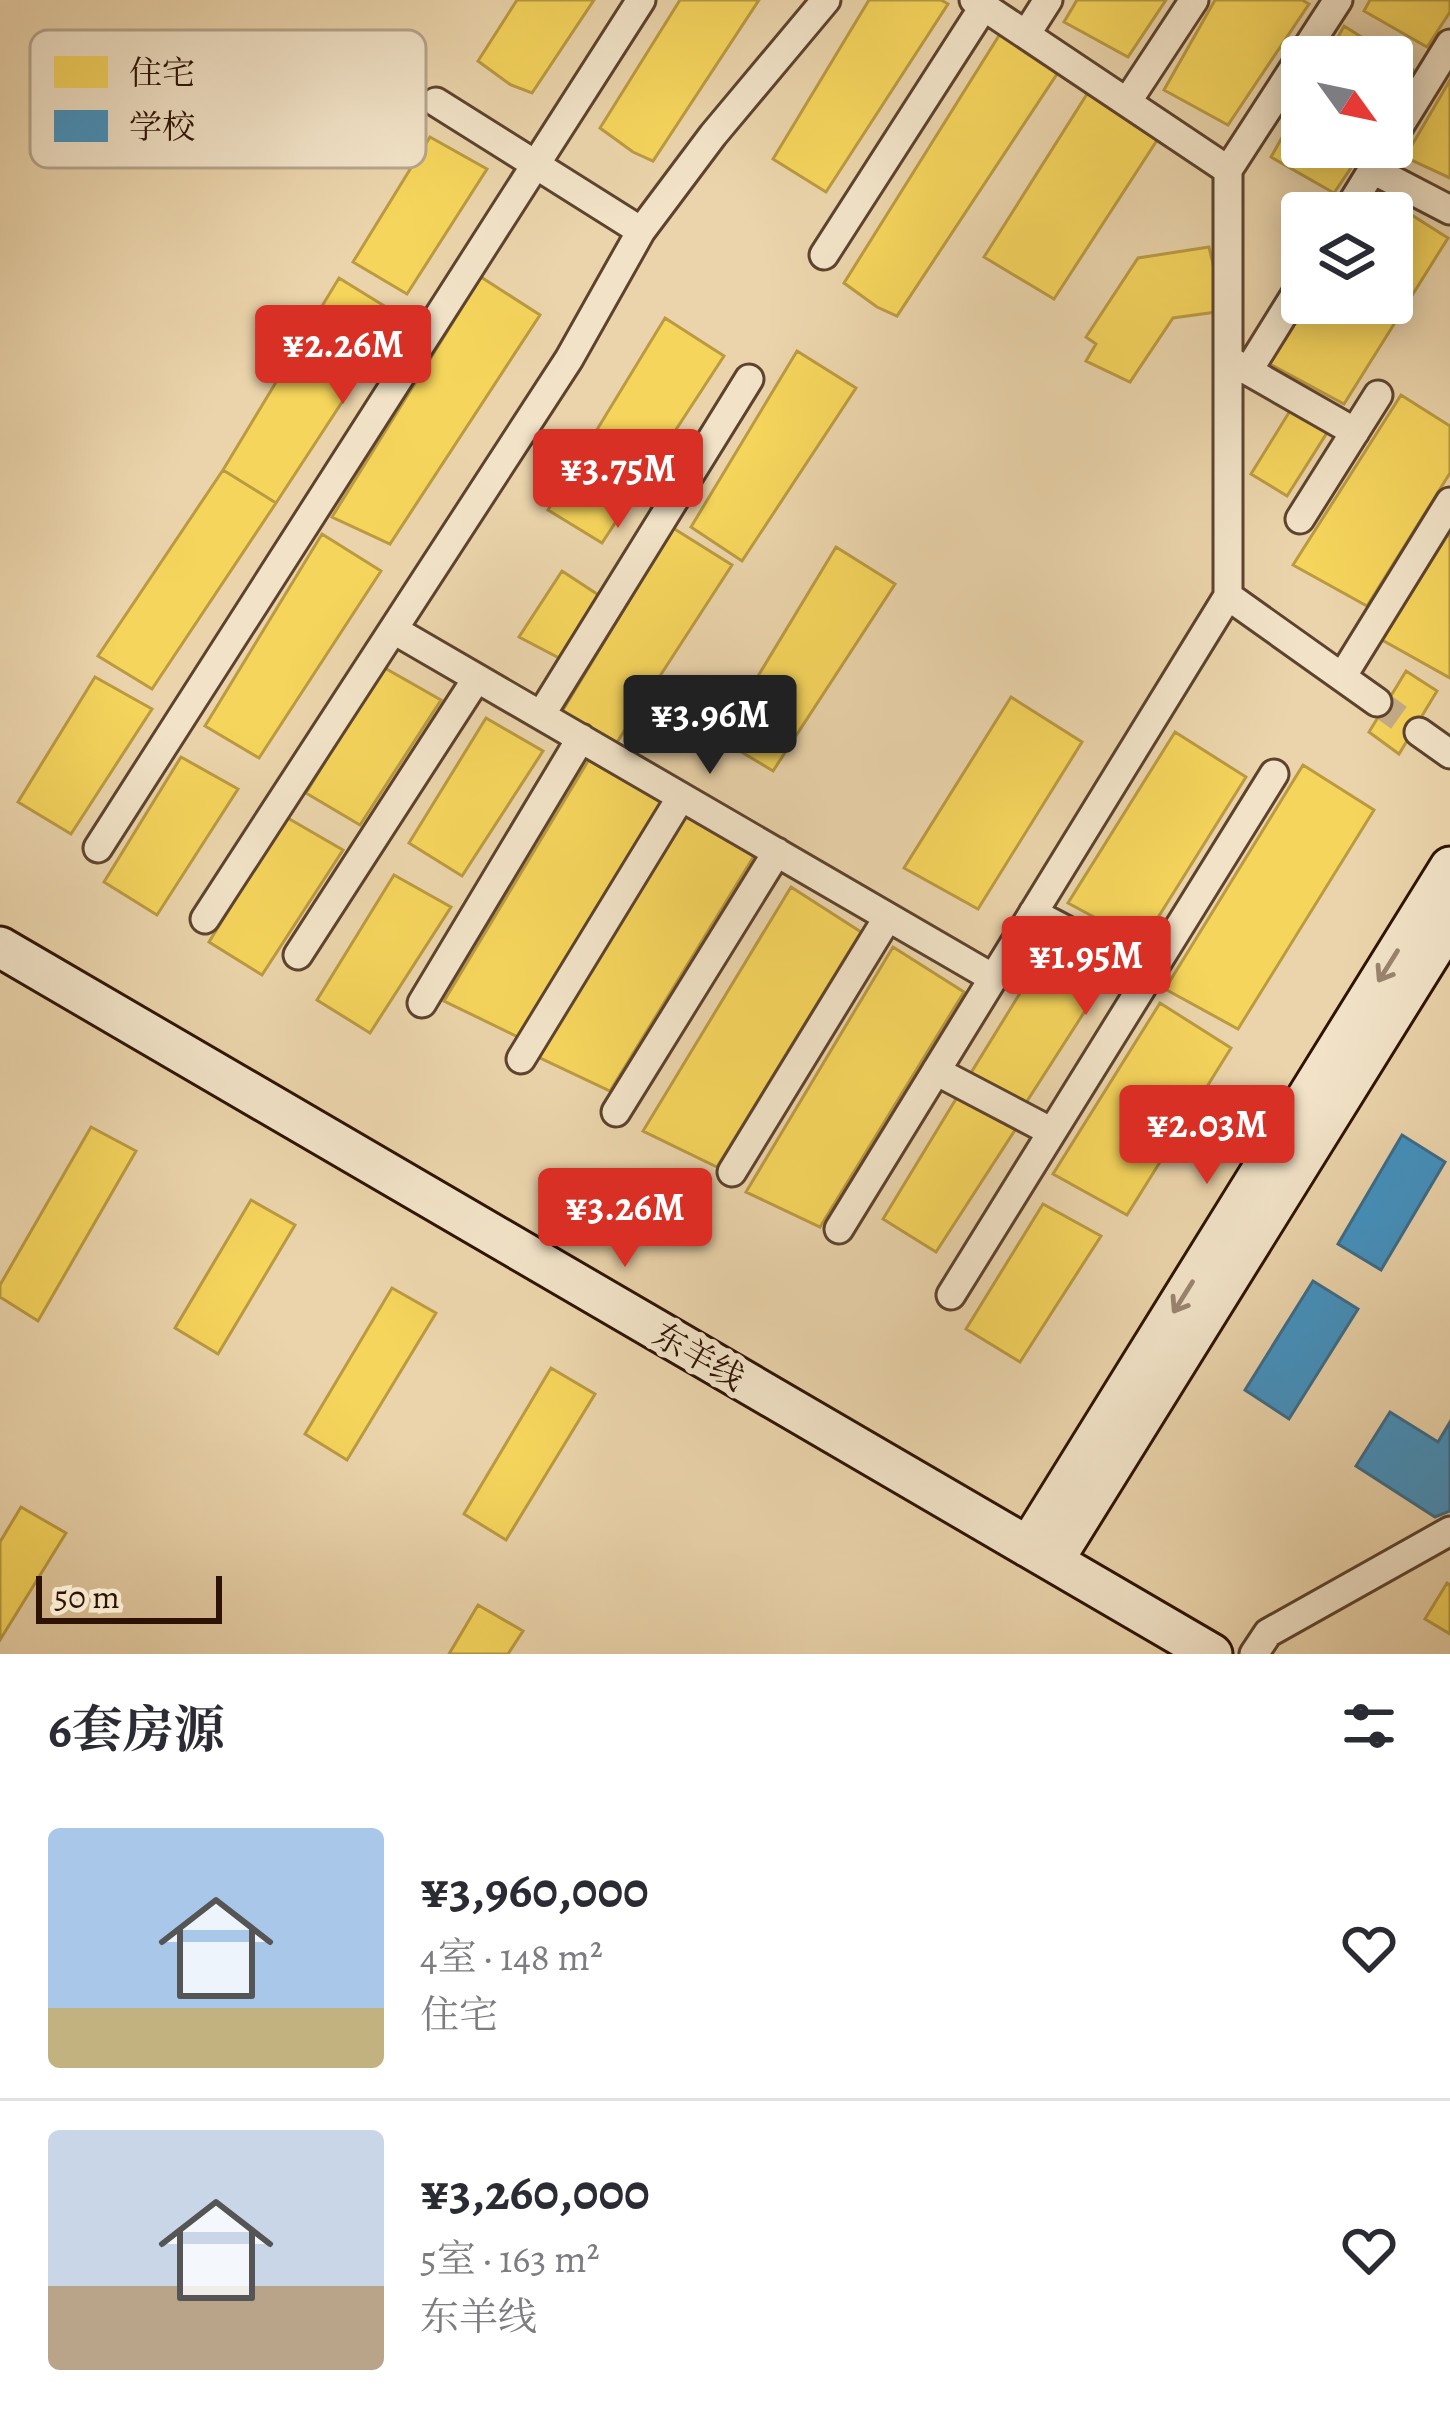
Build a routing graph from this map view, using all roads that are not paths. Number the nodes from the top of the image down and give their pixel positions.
1 (641, 0) edge
2 (826, 0) edge
3 (1048, 0) edge
4 (1194, 0) edge
5 (1338, 0) edge
6 (979, 3) edge
7 (1027, 33) junction
8 (1450, 44) edge
9 (1127, 102) junction
10 (436, 103) dead end
11 (1413, 104) edge
12 (536, 165) junction
13 (1393, 168) edge
14 (1228, 170) junction
15 (1450, 210) edge
16 (641, 231) junction
17 (824, 255) dead end
18 (1281, 311) edge
19 (1238, 365) junction
20 (749, 379) dead end
21 (1378, 395) dead end
22 (1354, 432) junction
23 (1450, 502) edge
24 (1300, 519) dead end
25 (1228, 596) junction
26 (394, 630) junction
27 (1342, 677) junction
28 (477, 678) junction
29 (1377, 702) tunnel mouth
30 (542, 716) junction
31 (1419, 732) tunnel mouth
32 (581, 739) junction
33 (1450, 754) edge
34 (1274, 774) dead end
35 (681, 797) junction
36 (98, 848) dead end
37 (777, 852) junction
38 (1450, 867) edge
39 (1033, 913) junction
40 (888, 917) junction
41 (205, 919) dead end
42 (1450, 922) edge
43 (0, 947) edge
44 (298, 955) dead end
45 (1150, 974) junction
46 (993, 978) junction
47 (422, 1003) dead end
48 (521, 1059) dead end
49 (936, 1071) junction
50 (616, 1112) dead end
51 (1052, 1132) junction
52 (732, 1172) dead end
53 (839, 1229) dead end
54 (951, 1295) dead end
55 (1450, 1531) edge
56 (1040, 1554) junction
57 (1213, 1654) edge
58 (1254, 1654) edge

1 - 12 street
2 - 16 street
3 - 7 street
4 - 9 street
5 - 14 street
6 - 7 street
6 - 17 street
7 - 9 street
8 - 11 street
9 - 14 street
10 - 12 street
12 - 16 street
12 - 36 street
13 - 15 street
14 - 19 street
16 - 26 street
18 - 19 street
19 - 22 street
19 - 25 street
20 - 30 street
21 - 22 street
22 - 24 street
23 - 27 street
25 - 27 street
25 - 39 street
26 - 28 street
26 - 41 street
27 - 29 street
28 - 30 street
28 - 44 street
30 - 32 street
31 - 33 street
32 - 35 street
32 - 47 street
34 - 45 street
35 - 37 street
35 - 48 street
37 - 40 street
37 - 50 street
38 -> 56 street
39 - 45 street
39 - 46 street
40 - 46 street
40 - 52 street
42 - 56 street
43 - 56 street, 东羊线
45 - 51 street
46 - 49 street
49 - 51 street
49 - 53 street
51 - 54 street
55 - 58 street
56 - 57 street, 东羊线

